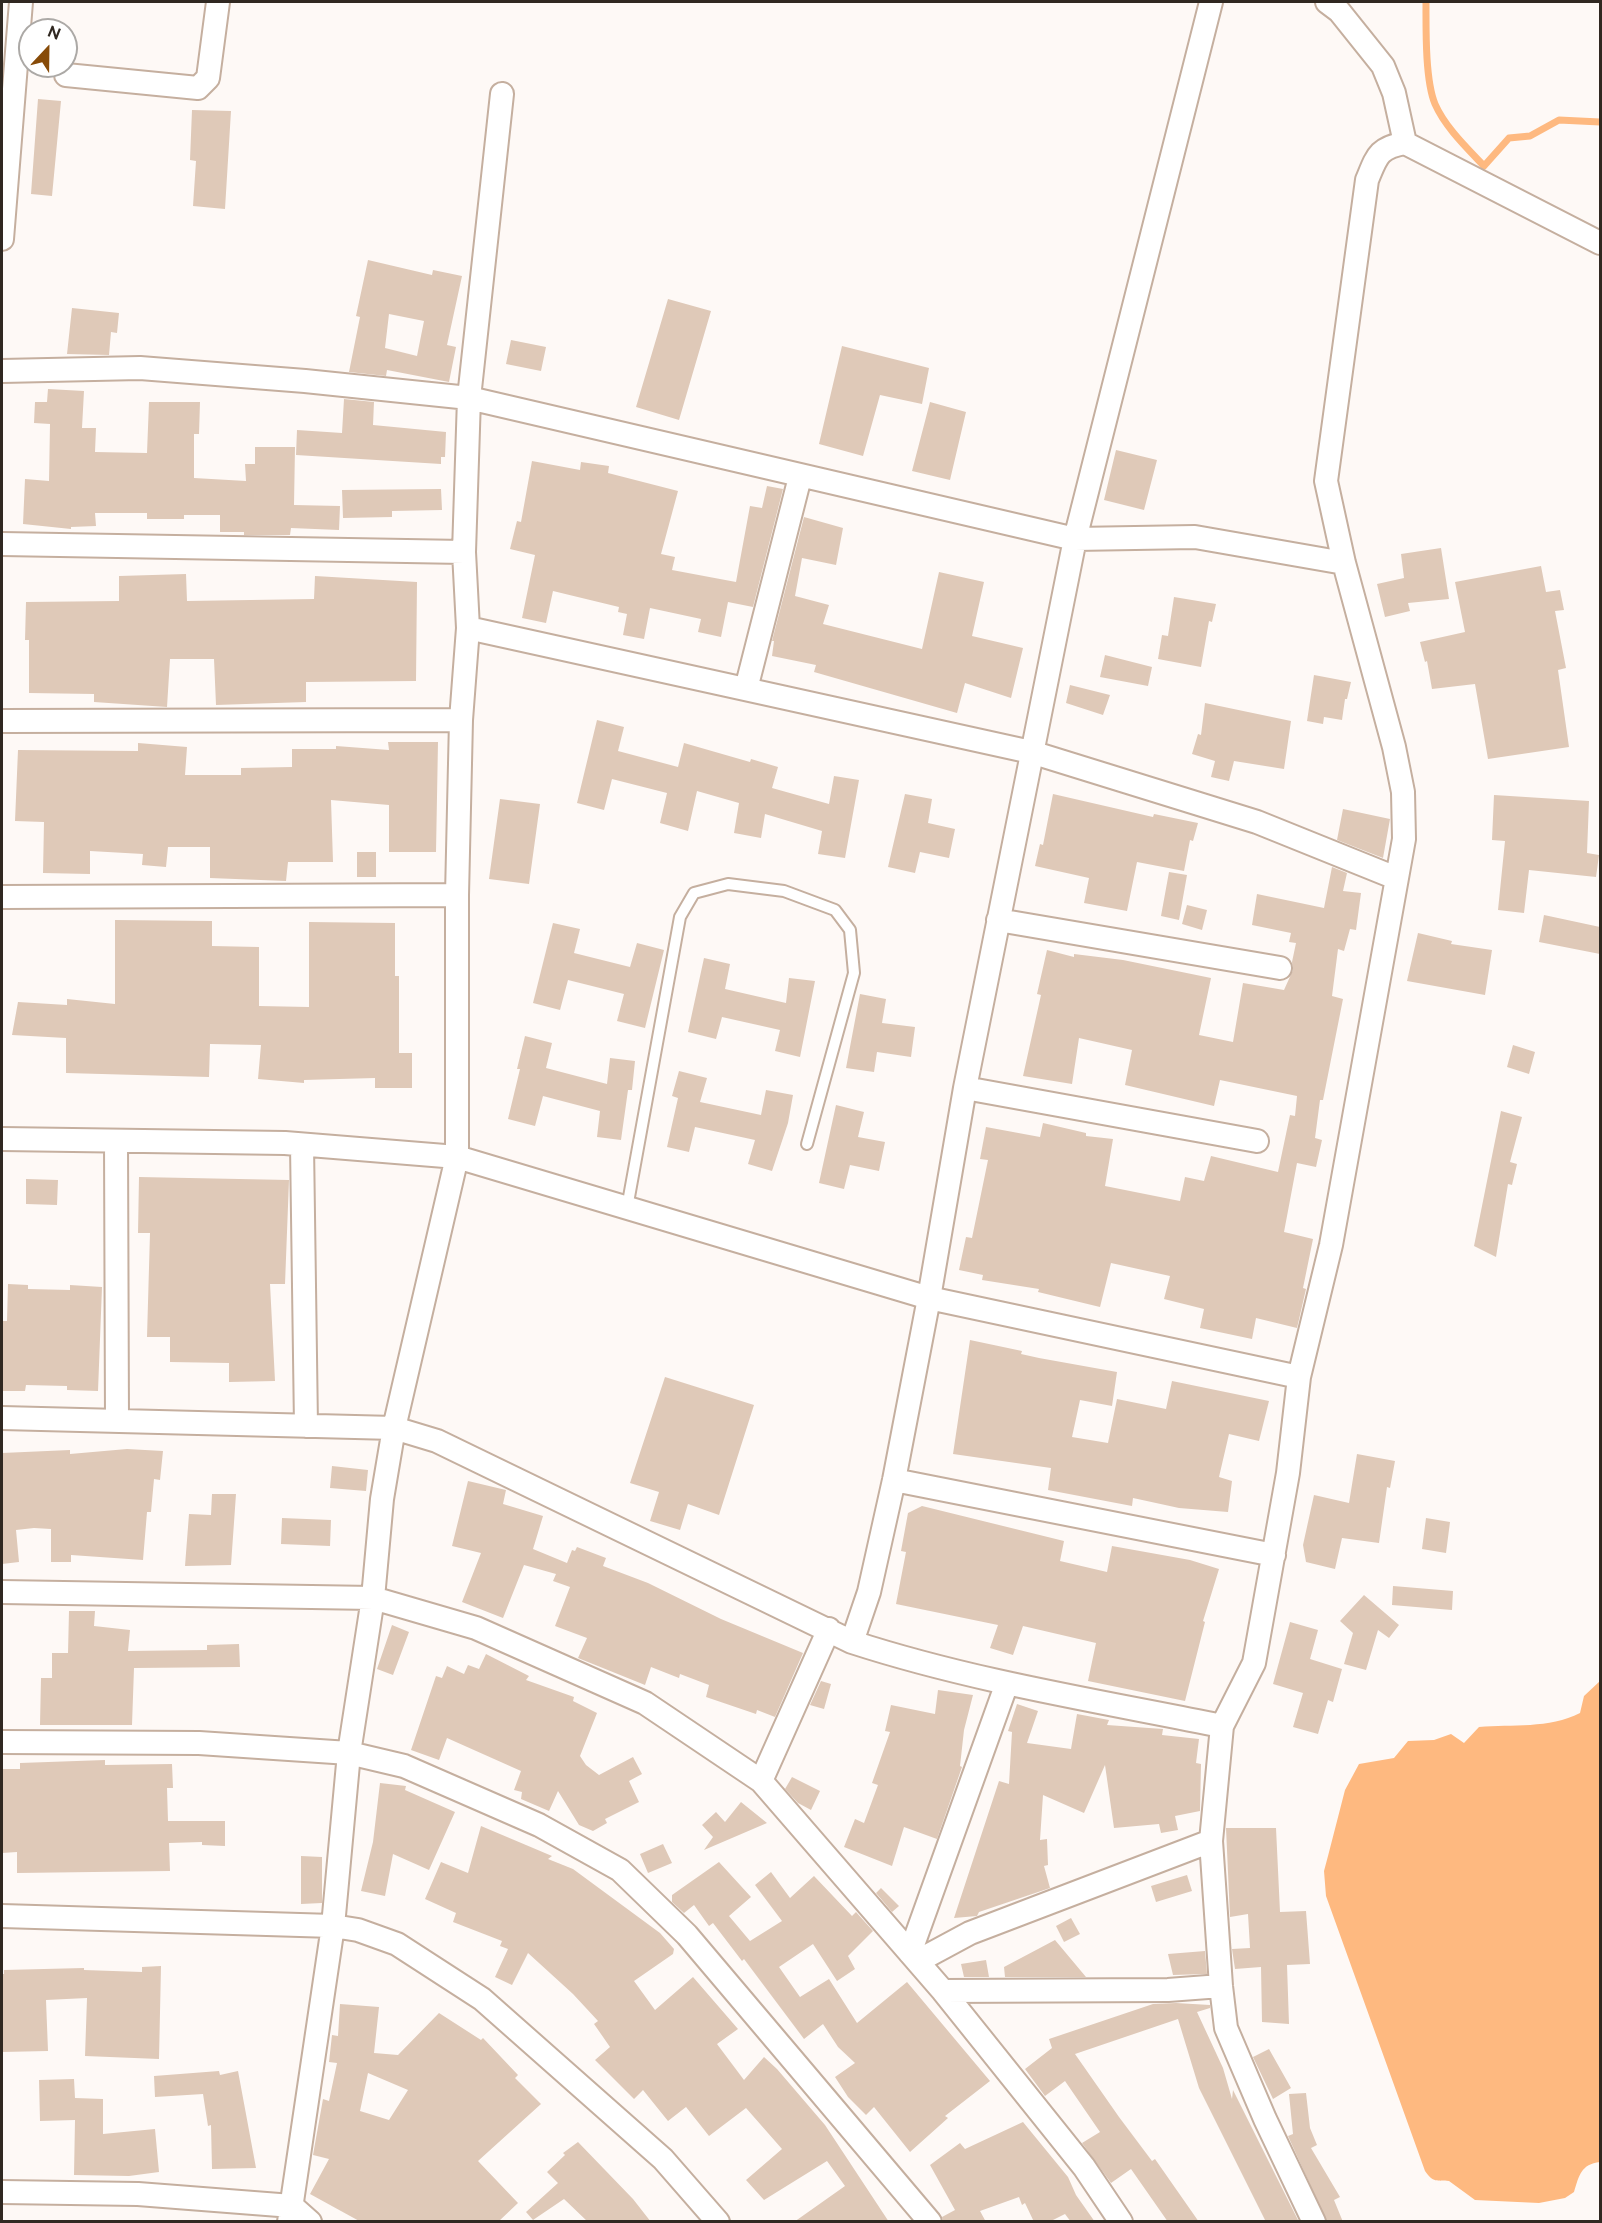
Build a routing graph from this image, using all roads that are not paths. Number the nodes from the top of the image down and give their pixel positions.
1 (21, 2) edge
2 (218, 2) edge
3 (1211, 2) edge
4 (1326, 2) edge
5 (78, 76) edge
6 (502, 94) dead end
7 (1405, 143) junction
8 (2, 239) edge
9 (1600, 243) edge
10 (2, 371) edge
11 (469, 398) junction
12 (800, 477) junction
13 (1075, 539) junction
14 (2, 544) edge
15 (464, 552) junction
16 (1344, 563) junction
17 (468, 628) junction
18 (746, 689) junction
19 (461, 720) junction
20 (2, 721) edge
21 (1031, 752) junction
22 (1396, 878) junction
23 (457, 895) junction
24 (2, 897) edge
25 (998, 920) junction
26 (1280, 968) dead end
27 (965, 1088) junction
28 (2, 1139) edge
29 (116, 1141) junction
30 (1257, 1141) dead end
31 (807, 1144) dead end
32 (302, 1145) junction
33 (457, 1157) junction
34 (627, 1209) junction
35 (929, 1298) junction
36 (1299, 1377) junction
37 (2, 1418) edge
38 (117, 1421) junction
39 (306, 1426) junction
40 (394, 1428) junction
41 (894, 1480) junction
42 (1274, 1555) junction
43 (2, 1592) edge
44 (373, 1598) junction
45 (829, 1629) junction
46 (852, 1642) junction
47 (1007, 1683) junction
48 (1222, 1726) junction
49 (2, 1742) edge
50 (348, 1753) junction
51 (760, 1781) junction
52 (1211, 1841) junction
53 (2, 1916) edge
54 (333, 1926) junction
55 (914, 1957) junction
56 (1221, 1986) junction
57 (943, 1991) junction
58 (2, 2192) edge
59 (291, 2214) edge
60 (310, 2222) edge
61 (718, 2222) edge
62 (930, 2222) edge
63 (1121, 2222) edge
64 (1314, 2222) edge

1 - 8 street
2 - 5 street
3 - 13 street
4 - 7 street
6 - 11 street
7 - 9 street
7 - 16 street
10 - 11 street
11 - 12 street
11 - 15 street
12 - 13 street
12 - 18 street
13 - 16 street
13 - 21 street
14 - 15 street
15 - 17 street
16 - 22 street
17 - 18 street
17 - 19 street
18 - 21 street
19 - 20 street
19 - 23 street
21 - 22 street
21 - 25 street
22 - 36 street
23 - 24 street
23 - 33 street
25 - 26 street
25 - 27 street
27 - 30 street
27 - 35 street
28 - 29 street
29 - 32 street
29 - 38 street
31 - 34 lane
32 - 33 street
32 - 39 street
33 - 34 street
33 - 40 street
34 - 35 street
35 - 36 street
35 - 41 street
36 - 42 street
37 - 38 street
38 - 39 street
39 - 40 street
40 - 44 street
40 - 45 street
41 - 42 street
41 - 46 street
42 - 48 street
43 - 44 street
44 - 50 street
44 - 51 street
45 - 46 street
45 - 51 street
46 - 47 street
47 - 48 street
47 - 55 street
48 - 52 street
49 - 50 street
50 - 54 street
50 - 62 street
51 - 55 street
52 - 55 street
52 - 56 street
53 - 54 street
54 - 59 street
54 - 61 street
55 - 57 street
56 - 57 street
56 - 64 street
57 - 63 street
58 - 59 street
59 - 60 street

